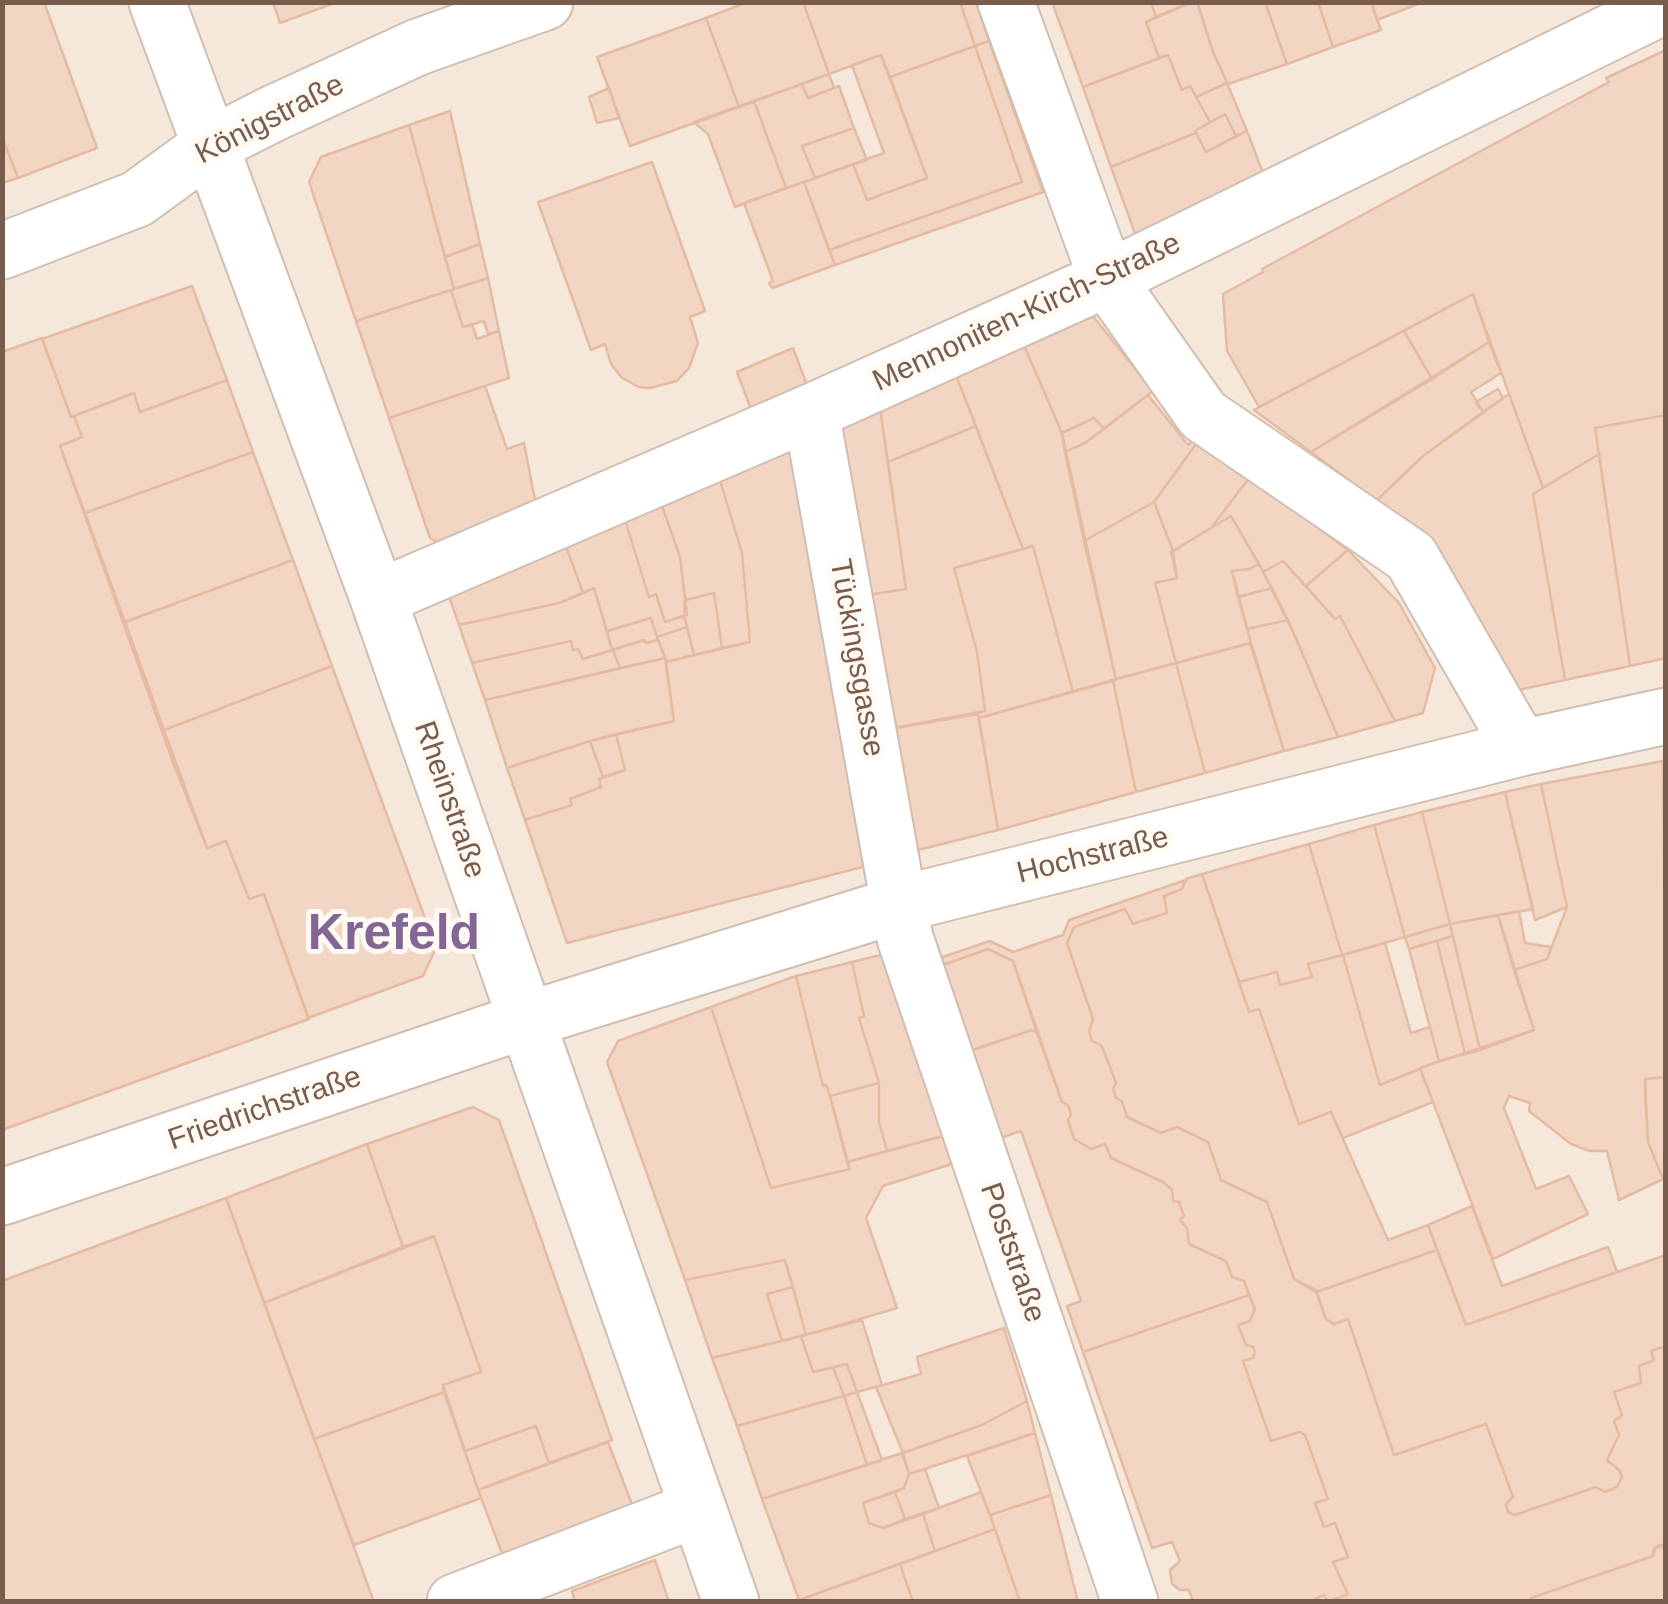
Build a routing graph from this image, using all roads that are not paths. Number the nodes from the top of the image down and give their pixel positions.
1 (157, 2) edge
2 (545, 2) edge
3 (1006, 2) edge
4 (1666, 5) edge
5 (412, 25) edge
6 (210, 145) junction
7 (2, 251) edge
8 (1108, 279) junction
9 (811, 412) junction
10 (378, 598) junction
11 (1666, 716) edge
12 (1521, 748) junction
13 (901, 904) junction
14 (527, 1020) junction
15 (2, 1197) edge
16 (698, 1509) junction
17 (455, 1602) edge
18 (731, 1602) edge
19 (1130, 1602) edge

1 - 6 street, Rheinstraße
2 - 5 street, Königstraße
3 - 8 street
4 - 8 street, Mennoniten-Kirch-Straße
5 - 6 street, Königstraße
6 - 7 street, Königstraße
6 - 10 street, Rheinstraße
8 - 9 street, Mennoniten-Kirch-Straße
8 - 12 street
9 - 10 street, Mennoniten-Kirch-Straße
9 - 13 street, Tückingsgasse
10 - 14 street, Rheinstraße
11 - 12 street, Hochstraße
12 - 13 street, Hochstraße
13 - 14 street, Hochstraße
13 - 19 street, Poststraße
14 - 15 street, Friedrichstraße
14 - 16 street, Rheinstraße
16 - 17 street
16 - 18 street, Rheinstraße

